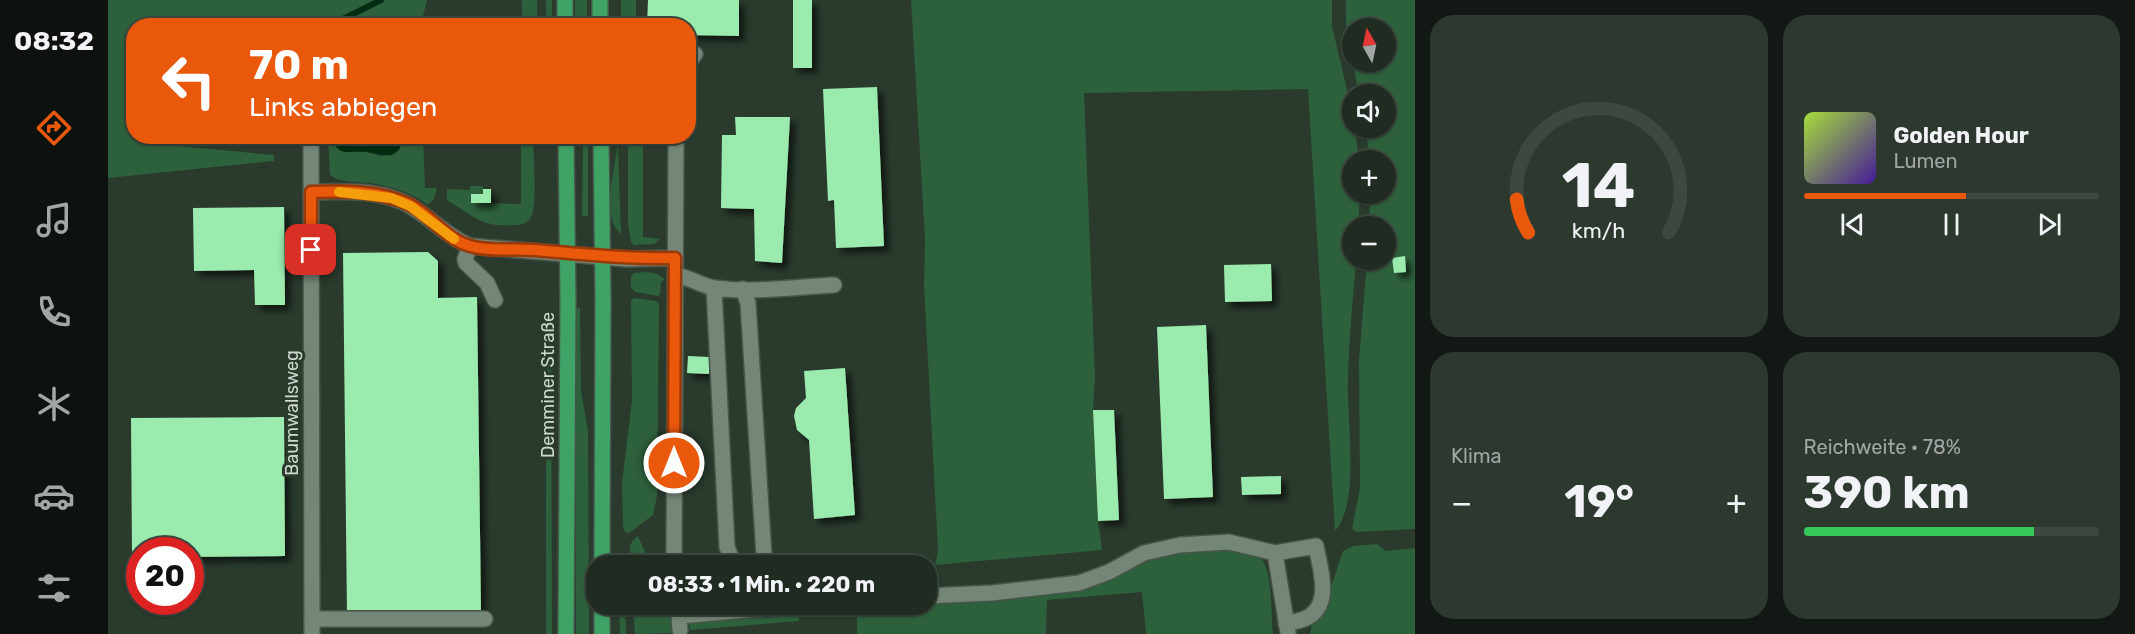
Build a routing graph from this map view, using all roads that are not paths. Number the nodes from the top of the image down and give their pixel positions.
1 (565, 0) edge
2 (600, 0) edge
3 (566, 18) edge
4 (600, 18) edge
5 (311, 144) edge
6 (566, 144) edge
7 (601, 144) edge
8 (676, 144) edge
9 (311, 192) junction
10 (470, 246) junction
11 (567, 253) junction
12 (603, 256) junction
13 (675, 258) junction
14 (675, 275) junction
15 (834, 285) dead end
16 (714, 288) junction
17 (743, 289) junction
18 (495, 300) dead end
19 (1275, 553) junction
20 (602, 555) edge
21 (674, 555) edge
22 (730, 555) edge
23 (764, 555) edge
24 (937, 596) edge
25 (602, 615) edge
26 (700, 615) edge
27 (679, 617) edge
28 (485, 618) dead end
29 (312, 627) edge
30 (1287, 629) edge
31 (566, 634) edge
32 (602, 634) edge

1 - 3 main road
2 - 4 main road
5 - 9 street, Baumwallsweg
6 - 11 main road, Demminer Straße
7 - 12 main road
8 - 13 street
9 - 10 street
9 - 29 street, Baumwallsweg
10 - 11 street
10 - 18 street
11 - 12 street
11 - 31 main road, Demminer Straße
12 - 13 street
12 - 20 main road
13 - 14 street
14 - 16 street
14 - 21 street
15 - 17 street
16 - 17 street
16 - 22 street
17 - 23 street
19 - 24 street
19 - 30 street
19 - 30 street
25 - 32 main road
26 - 27 street
28 - 29 street

